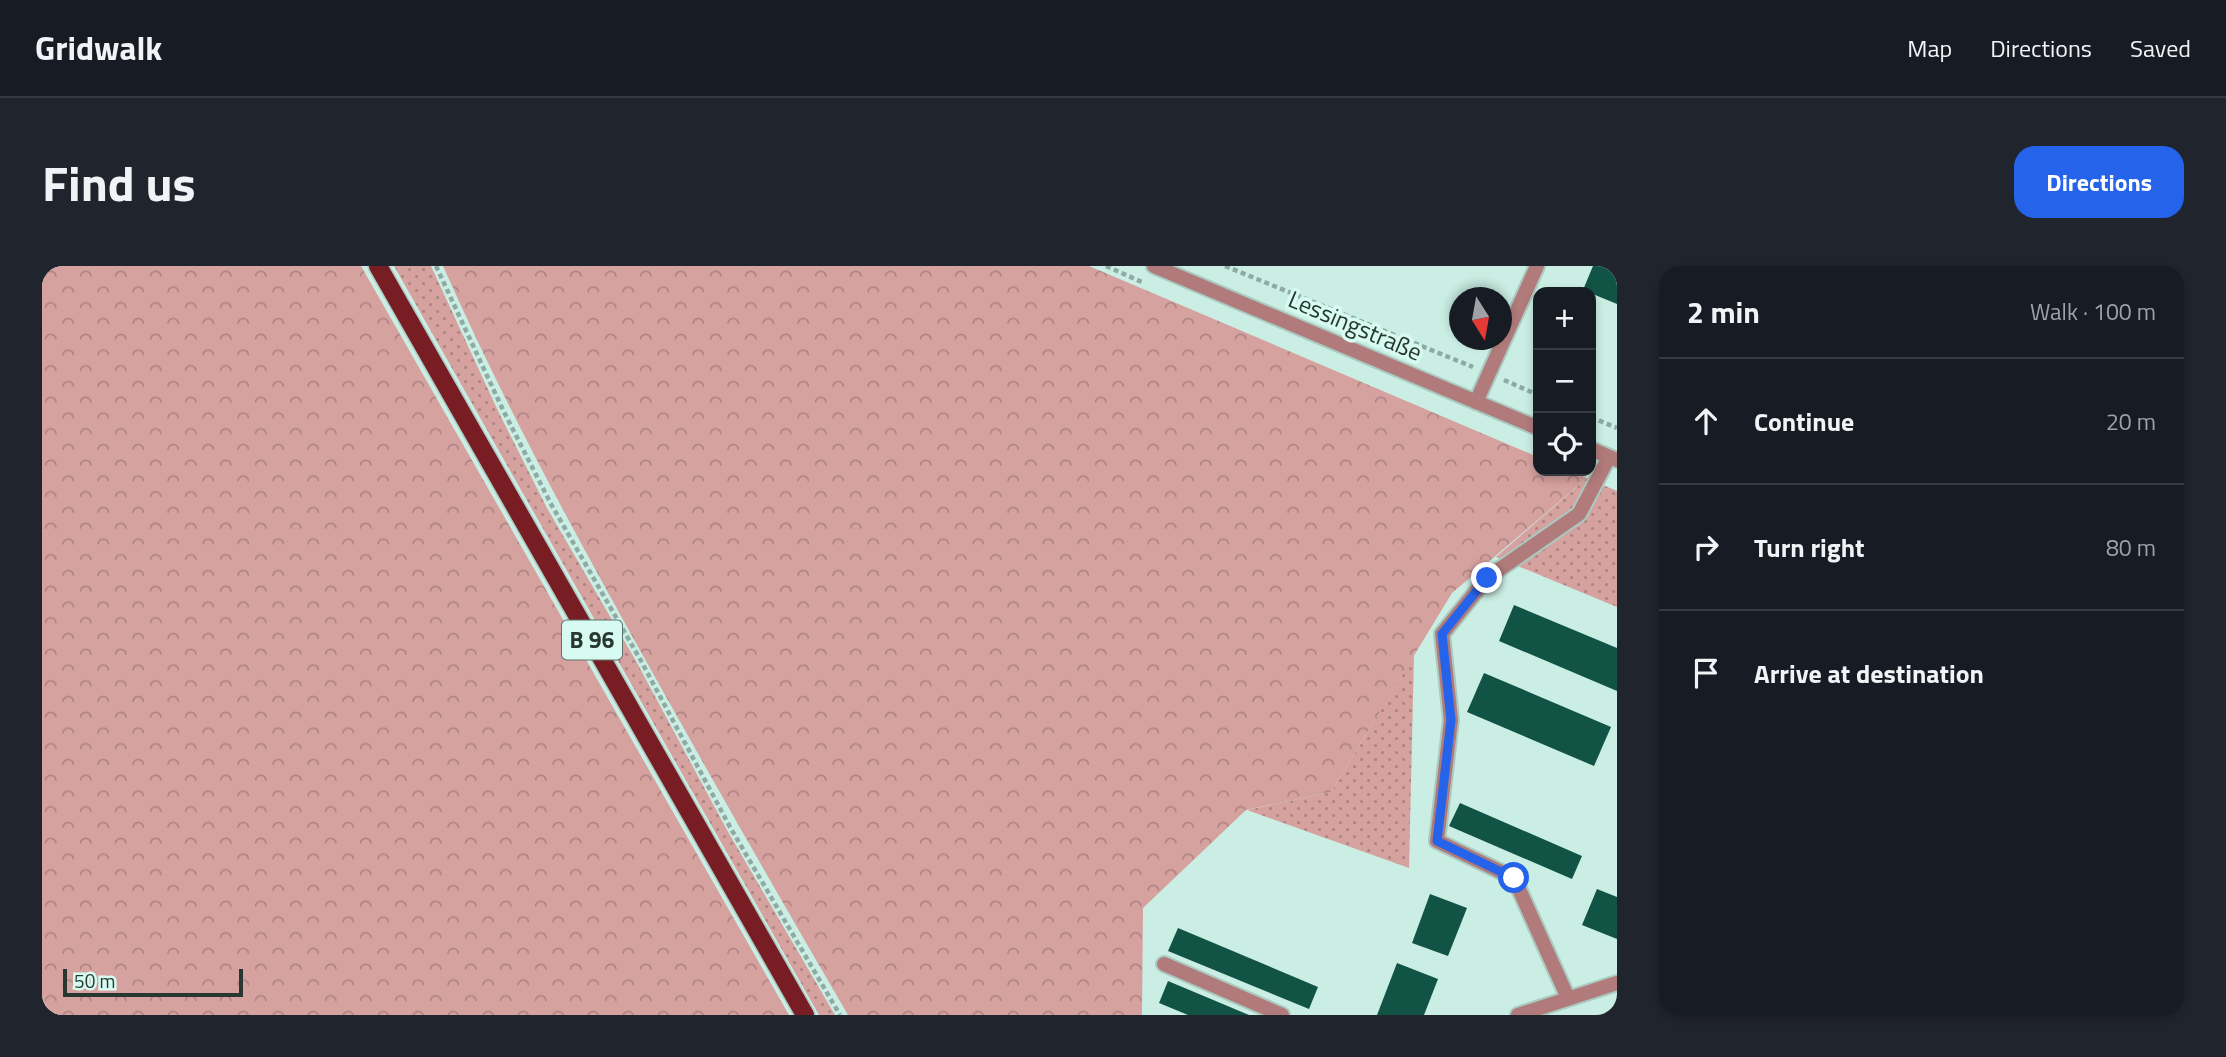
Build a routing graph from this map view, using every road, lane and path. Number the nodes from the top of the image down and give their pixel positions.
1 (378, 266) edge
2 (436, 266) edge
3 (1154, 266) edge
4 (1225, 266) edge
5 (1537, 266) edge
6 (1489, 374) junction
7 (1533, 393) edge
8 (1476, 402) junction
9 (1596, 419) edge
10 (1533, 426) edge
11 (1617, 428) edge
12 (1596, 451) edge
13 (1613, 458) edge
14 (1164, 964) dead end
15 (1617, 983) edge
16 (1568, 998) junction
17 (805, 1015) edge
18 (840, 1015) edge
19 (1282, 1015) edge
20 (1518, 1015) edge

1 - 17 main road, B 96
2 - 18 path
3 - 8 street, Lessingstraße
4 - 6 path
5 - 6 street
6 - 7 path
6 - 8 street
8 - 10 street, Lessingstraße
9 - 11 path
12 - 13 street
13 - 16 street
14 - 19 street
15 - 16 street
16 - 20 street

